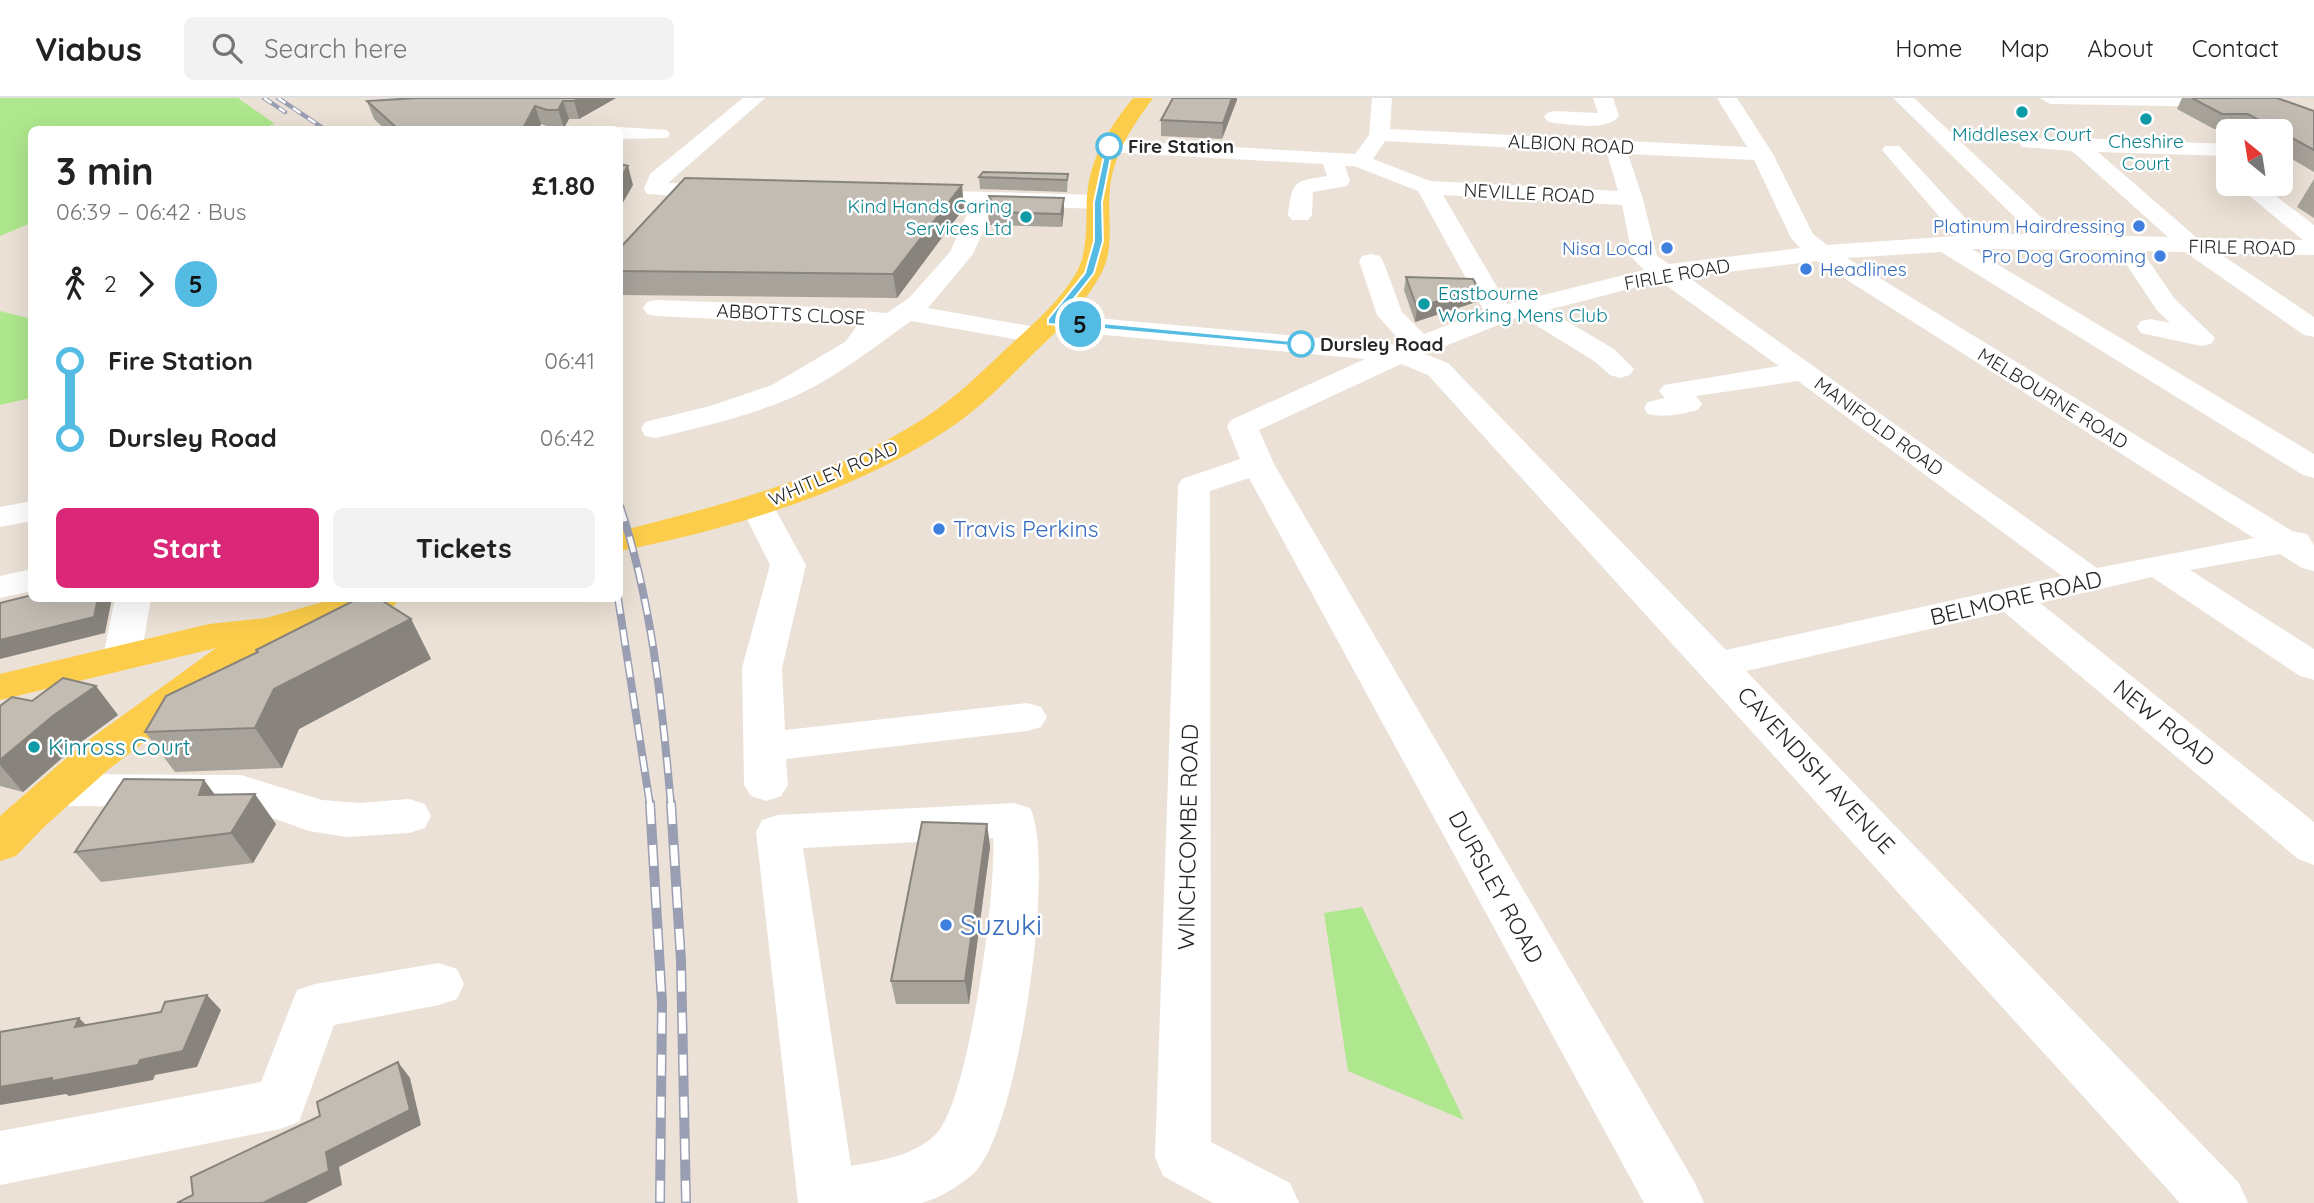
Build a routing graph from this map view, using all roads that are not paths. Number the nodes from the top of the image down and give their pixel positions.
1 (755, 98) edge
2 (1143, 98) edge
3 (1382, 98) edge
4 (1603, 98) edge
5 (1727, 98) edge
6 (1903, 98) edge
7 (2050, 98) edge
8 (2249, 102) edge
9 (623, 134) edge
10 (660, 134) dead end
11 (1379, 135) junction
12 (1543, 143) junction
13 (2029, 144) dead end
14 (2077, 145) junction
15 (1109, 146) junction
16 (1615, 146) junction
17 (1892, 150) dead end
18 (2203, 150) junction
19 (2216, 150) edge
20 (1762, 154) junction
21 (1332, 159) junction
22 (1357, 160) junction
23 (2216, 160) edge
24 (1427, 187) junction
25 (754, 192) edge
26 (2261, 196) edge
27 (889, 197) edge
28 (1632, 199) junction
29 (1098, 202) junction
30 (979, 214) dead end
31 (1300, 215) dead end
32 (2314, 237) edge
33 (2053, 241) junction
34 (1960, 243) junction
35 (2125, 243) junction
36 (2191, 245) junction
37 (2314, 248) edge
38 (1821, 253) junction
39 (1371, 261) dead end
40 (1665, 272) junction
41 (856, 293) edge
42 (656, 308) dead end
43 (1525, 308) junction
44 (913, 309) junction
45 (1499, 314) junction
46 (2151, 327) dead end
47 (1044, 328) junction
48 (2314, 329) edge
49 (1410, 350) junction
50 (845, 355) junction
51 (1620, 369) dead end
52 (1804, 371) junction
53 (1659, 408) dead end
54 (656, 429) dead end
55 (1258, 464) junction
56 (2314, 468) edge
57 (757, 505) junction
58 (28, 512) edge
59 (0, 517) edge
60 (623, 540) edge
61 (2304, 547) edge
62 (2158, 565) junction
63 (2091, 580) junction
64 (28, 581) edge
65 (0, 587) edge
66 (2013, 600) junction
67 (132, 602) edge
68 (367, 602) edge
69 (267, 630) junction
70 (122, 657) junction
71 (1718, 665) junction
72 (2314, 667) edge
73 (0, 687) edge
74 (1027, 718) dead end
75 (59, 790) junction
76 (409, 816) dead end
77 (0, 844) edge
78 (2314, 847) edge
79 (439, 984) dead end
80 (0, 1158) edge
81 (827, 1201) edge
82 (1269, 1203) edge
83 (1675, 1203) edge
84 (2219, 1203) edge

1 - 25 street
2 - 15 main road, WHITLEY ROAD
3 - 11 street
4 - 12 street
5 - 20 street, MELBOURNE ROAD
6 - 33 street
7 - 8 street
9 - 10 street
11 - 12 street, ALBION ROAD
11 - 22 street
12 - 16 street, ALBION ROAD
13 - 14 street
14 - 18 street
14 - 36 street
15 - 21 street, NEVILLE ROAD
15 - 29 main road, WHITLEY ROAD
16 - 20 street, ALBION ROAD
16 - 28 street, MANIFOLD ROAD
17 - 34 street
18 - 19 street
18 - 23 street
20 - 38 street, MELBOURNE ROAD
21 - 22 street, NEVILLE ROAD
21 - 31 street
22 - 24 street, NEVILLE ROAD
24 - 28 street, NEVILLE ROAD
24 - 45 street
26 - 32 street
27 - 29 street
28 - 40 street, MANIFOLD ROAD
29 - 47 main road, WHITLEY ROAD
30 - 44 street
33 - 34 street, FIRLE ROAD
33 - 35 street, FIRLE ROAD
34 - 38 street, FIRLE ROAD
34 - 56 street
35 - 36 street, FIRLE ROAD
35 - 46 street
36 - 37 street, FIRLE ROAD
36 - 48 street
38 - 40 street, FIRLE ROAD
38 - 61 street, MELBOURNE ROAD
39 - 49 street
40 - 43 street, FIRLE ROAD
40 - 52 street, MANIFOLD ROAD
41 - 44 street
42 - 50 street, ABBOTTS CLOSE
43 - 45 street, FIRLE ROAD
43 - 51 street
44 - 47 street
44 - 50 street
45 - 49 street, FIRLE ROAD
47 - 49 street, FIRLE ROAD
47 - 57 main road, WHITLEY ROAD
49 - 55 street, DURSLEY ROAD
49 - 71 street, CAVENDISH AVENUE
50 - 54 street
52 - 53 street
52 - 63 street, MANIFOLD ROAD
55 - 82 street, WINCHCOMBE ROAD
55 - 83 street, DURSLEY ROAD
57 - 60 main road, WHITLEY ROAD
57 - 74 street
58 - 59 street
61 - 62 street, BELMORE ROAD
62 - 63 street, BELMORE ROAD
62 - 72 street
63 - 66 street, BELMORE ROAD
64 - 65 street
66 - 71 street, BELMORE ROAD
66 - 78 street, NEW ROAD
67 - 70 street
68 - 69 main road
69 - 70 main road
69 - 75 main road
70 - 73 main road
71 - 84 street, CAVENDISH AVENUE
75 - 76 street
75 - 77 main road
79 - 80 street
81 - 81 street

